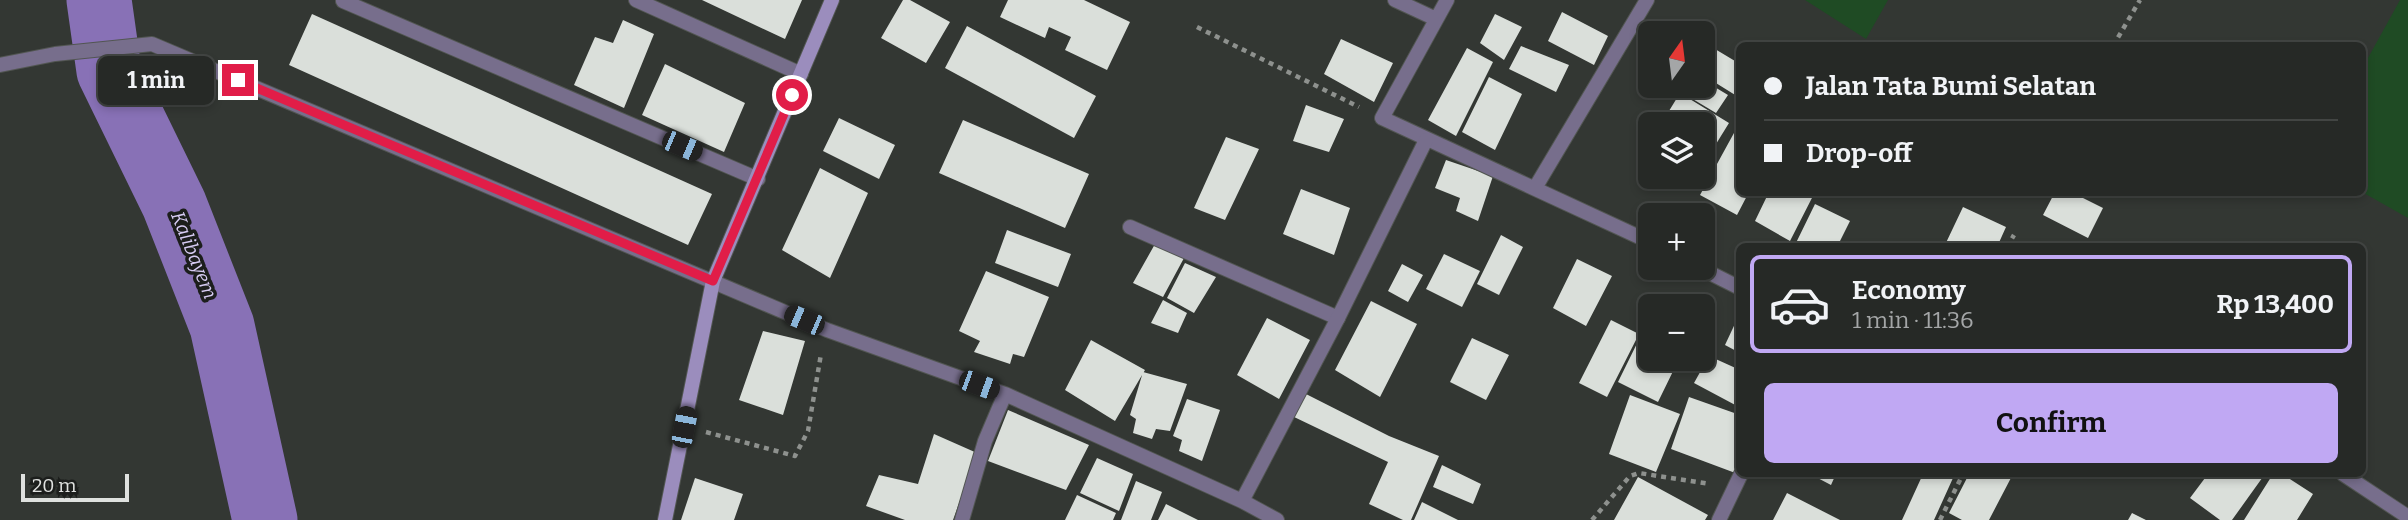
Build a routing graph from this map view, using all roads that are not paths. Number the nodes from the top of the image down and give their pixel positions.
1 (636, 0) edge
2 (832, 0) edge
3 (1395, 0) edge
4 (1447, 0) edge
5 (1647, 0) edge
6 (342, 1) edge
7 (1436, 19) junction
8 (0, 65) edge
9 (801, 74) junction
10 (1426, 140) junction
11 (758, 178) junction
12 (1535, 188) junction
13 (1130, 227) dead end
14 (1638, 236) edge
15 (1715, 276) edge
16 (713, 281) junction
17 (1736, 286) edge
18 (1338, 318) junction
19 (1005, 394) junction
20 (2348, 477) edge
21 (1738, 481) edge
22 (1242, 501) junction
23 (2408, 517) edge
24 (665, 520) edge
25 (961, 520) edge
26 (1277, 520) edge
27 (1719, 520) edge

1 - 9 street
2 - 9 street
3 - 7 street
4 - 7 street
5 - 12 street
6 - 11 street
7 - 10 street
8 - 16 street
9 - 11 street
10 - 12 street
10 - 18 street
11 - 16 street
12 - 14 street
13 - 18 street
15 - 17 street
16 - 19 street
16 - 24 street
18 - 22 street
19 - 22 street
19 - 25 street
20 - 23 street
21 - 27 street
22 - 26 street

